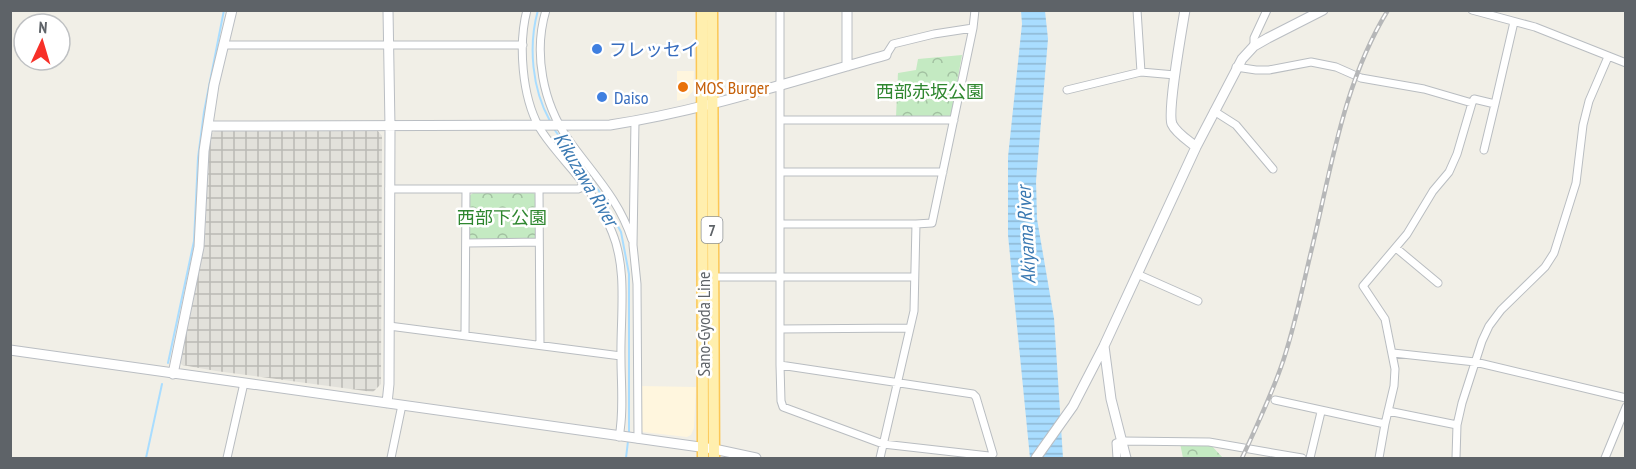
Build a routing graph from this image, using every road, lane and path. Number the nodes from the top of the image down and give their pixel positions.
1 (232, 10) edge
2 (388, 10) edge
3 (527, 10) edge
4 (546, 10) edge
5 (702, 10) edge
6 (712, 10) edge
7 (780, 10) edge
8 (847, 10) edge
9 (975, 10) edge
10 (1137, 10) edge
11 (1185, 10) edge
12 (1267, 10) edge
13 (1323, 10) edge
14 (1472, 10) edge
15 (1506, 10) edge
16 (1506, 19) junction
17 (1514, 22) junction
18 (973, 28) junction
19 (388, 44) junction
20 (224, 45) junction
21 (523, 45) junction
22 (1254, 46) junction
23 (886, 56) joint
24 (1608, 57) junction
25 (1626, 63) edge
26 (847, 66) junction
27 (1236, 67) junction
28 (1141, 72) junction
29 (1176, 75) junction
30 (780, 85) junction
31 (1067, 90) dead end
32 (1472, 103) junction
33 (707, 104) junction
34 (1495, 104) junction
35 (1214, 111) junction
36 (780, 120) junction
37 (954, 120) junction
38 (636, 121) junction
39 (209, 126) junction
40 (540, 126) junction
41 (559, 126) junction
42 (390, 127) junction
43 (1196, 147) junction
44 (1484, 150) dead end
45 (1273, 169) dead end
46 (780, 172) junction
47 (943, 172) junction
48 (585, 186) junction
49 (389, 189) junction
50 (539, 189) junction
51 (466, 190) junction
52 (780, 224) junction
53 (916, 224) junction
54 (539, 242) junction
55 (466, 243) junction
56 (633, 245) junction
57 (1396, 248) junction
58 (1137, 274) junction
59 (707, 277) junction
60 (780, 277) junction
61 (914, 277) junction
62 (1438, 283) dead end
63 (1198, 301) dead end
64 (389, 326) junction
65 (910, 328) junction
66 (780, 329) junction
67 (465, 335) junction
68 (540, 345) junction
69 (1104, 346) junction
70 (10, 350) edge
71 (1393, 353) junction
72 (621, 356) junction
73 (1475, 362) junction
74 (780, 365) junction
75 (173, 374) junction
76 (897, 382) junction
77 (244, 383) junction
78 (1626, 398) edge
79 (1275, 400) dead end
80 (387, 403) junction
81 (402, 405) junction
82 (1626, 407) edge
83 (1388, 411) junction
84 (1321, 412) junction
85 (1384, 424) junction
86 (1457, 425) junction
87 (621, 437) junction
88 (636, 439) junction
89 (1122, 441) junction
90 (883, 444) junction
91 (708, 454) edge
92 (227, 459) edge
93 (391, 459) edge
94 (756, 459) edge
95 (880, 459) edge
96 (1036, 459) edge
97 (1117, 459) edge
98 (1126, 459) edge
99 (1302, 459) edge
100 (1310, 459) edge
101 (1379, 459) edge
102 (1456, 459) edge
103 (1605, 459) edge

1 - 20 street
2 - 19 street
3 - 21 street
4 - 41 street
5 - 33 main road, Sano-Gyoda Line / 7
6 - 33 main road, Sano-Gyoda Line / 7
7 - 30 street
8 - 26 street
9 - 18 street
10 - 28 street
11 - 29 street
12 - 22 street
13 - 22 street
14 - 16 street
15 - 16 street
16 - 17 street
17 - 24 street
17 - 34 street
18 - 23 street
18 - 37 street
19 - 20 street
19 - 21 street
19 - 42 street
20 - 39 street
21 - 40 street
22 - 27 street
23 - 26 street
24 - 25 street
24 - 73 street
26 - 30 street
27 - 32 street
27 - 35 street
28 - 29 street
28 - 31 street
29 - 43 street
30 - 33 street
30 - 36 street
32 - 34 street
32 - 57 street
33 - 38 street
33 - 59 main road, Sano-Gyoda Line / 7
34 - 44 street
35 - 43 street
35 - 45 street
36 - 37 street
36 - 46 street
37 - 47 street
38 - 41 street
38 - 56 street
39 - 42 street
39 - 75 street
40 - 41 street
40 - 42 street
40 - 48 street
41 - 56 street
42 - 49 street
43 - 58 street
46 - 47 street
46 - 52 street
47 - 53 street
48 - 50 street
48 - 72 street
49 - 51 street
49 - 64 street
50 - 51 street
50 - 54 street
51 - 55 street
52 - 53 street
52 - 60 street
53 - 61 street
54 - 55 street
54 - 68 street
55 - 67 street
56 - 88 street
57 - 62 street
57 - 71 street
58 - 63 street
58 - 69 street
59 - 60 street
59 - 91 main road, Sano-Gyoda Line / 7
60 - 61 street
60 - 66 street
61 - 65 street
64 - 67 street
64 - 80 street
65 - 66 street
65 - 76 street
66 - 74 street
67 - 68 street
68 - 72 street
69 - 89 street
69 - 96 street
70 - 75 street
71 - 73 street
71 - 83 street
72 - 87 street
73 - 78 street
73 - 86 street
74 - 76 street
74 - 90 street
75 - 77 street
76 - 90 street
76 - 90 street
77 - 80 street
77 - 92 street
79 - 84 street
80 - 81 street
81 - 87 street
81 - 93 street
82 - 103 street
83 - 85 street
83 - 86 street
84 - 85 street
84 - 100 street
85 - 101 street
86 - 102 street
87 - 88 street
88 - 91 street
89 - 97 street
89 - 98 street
89 - 99 street
90 - 95 street
91 - 94 street

